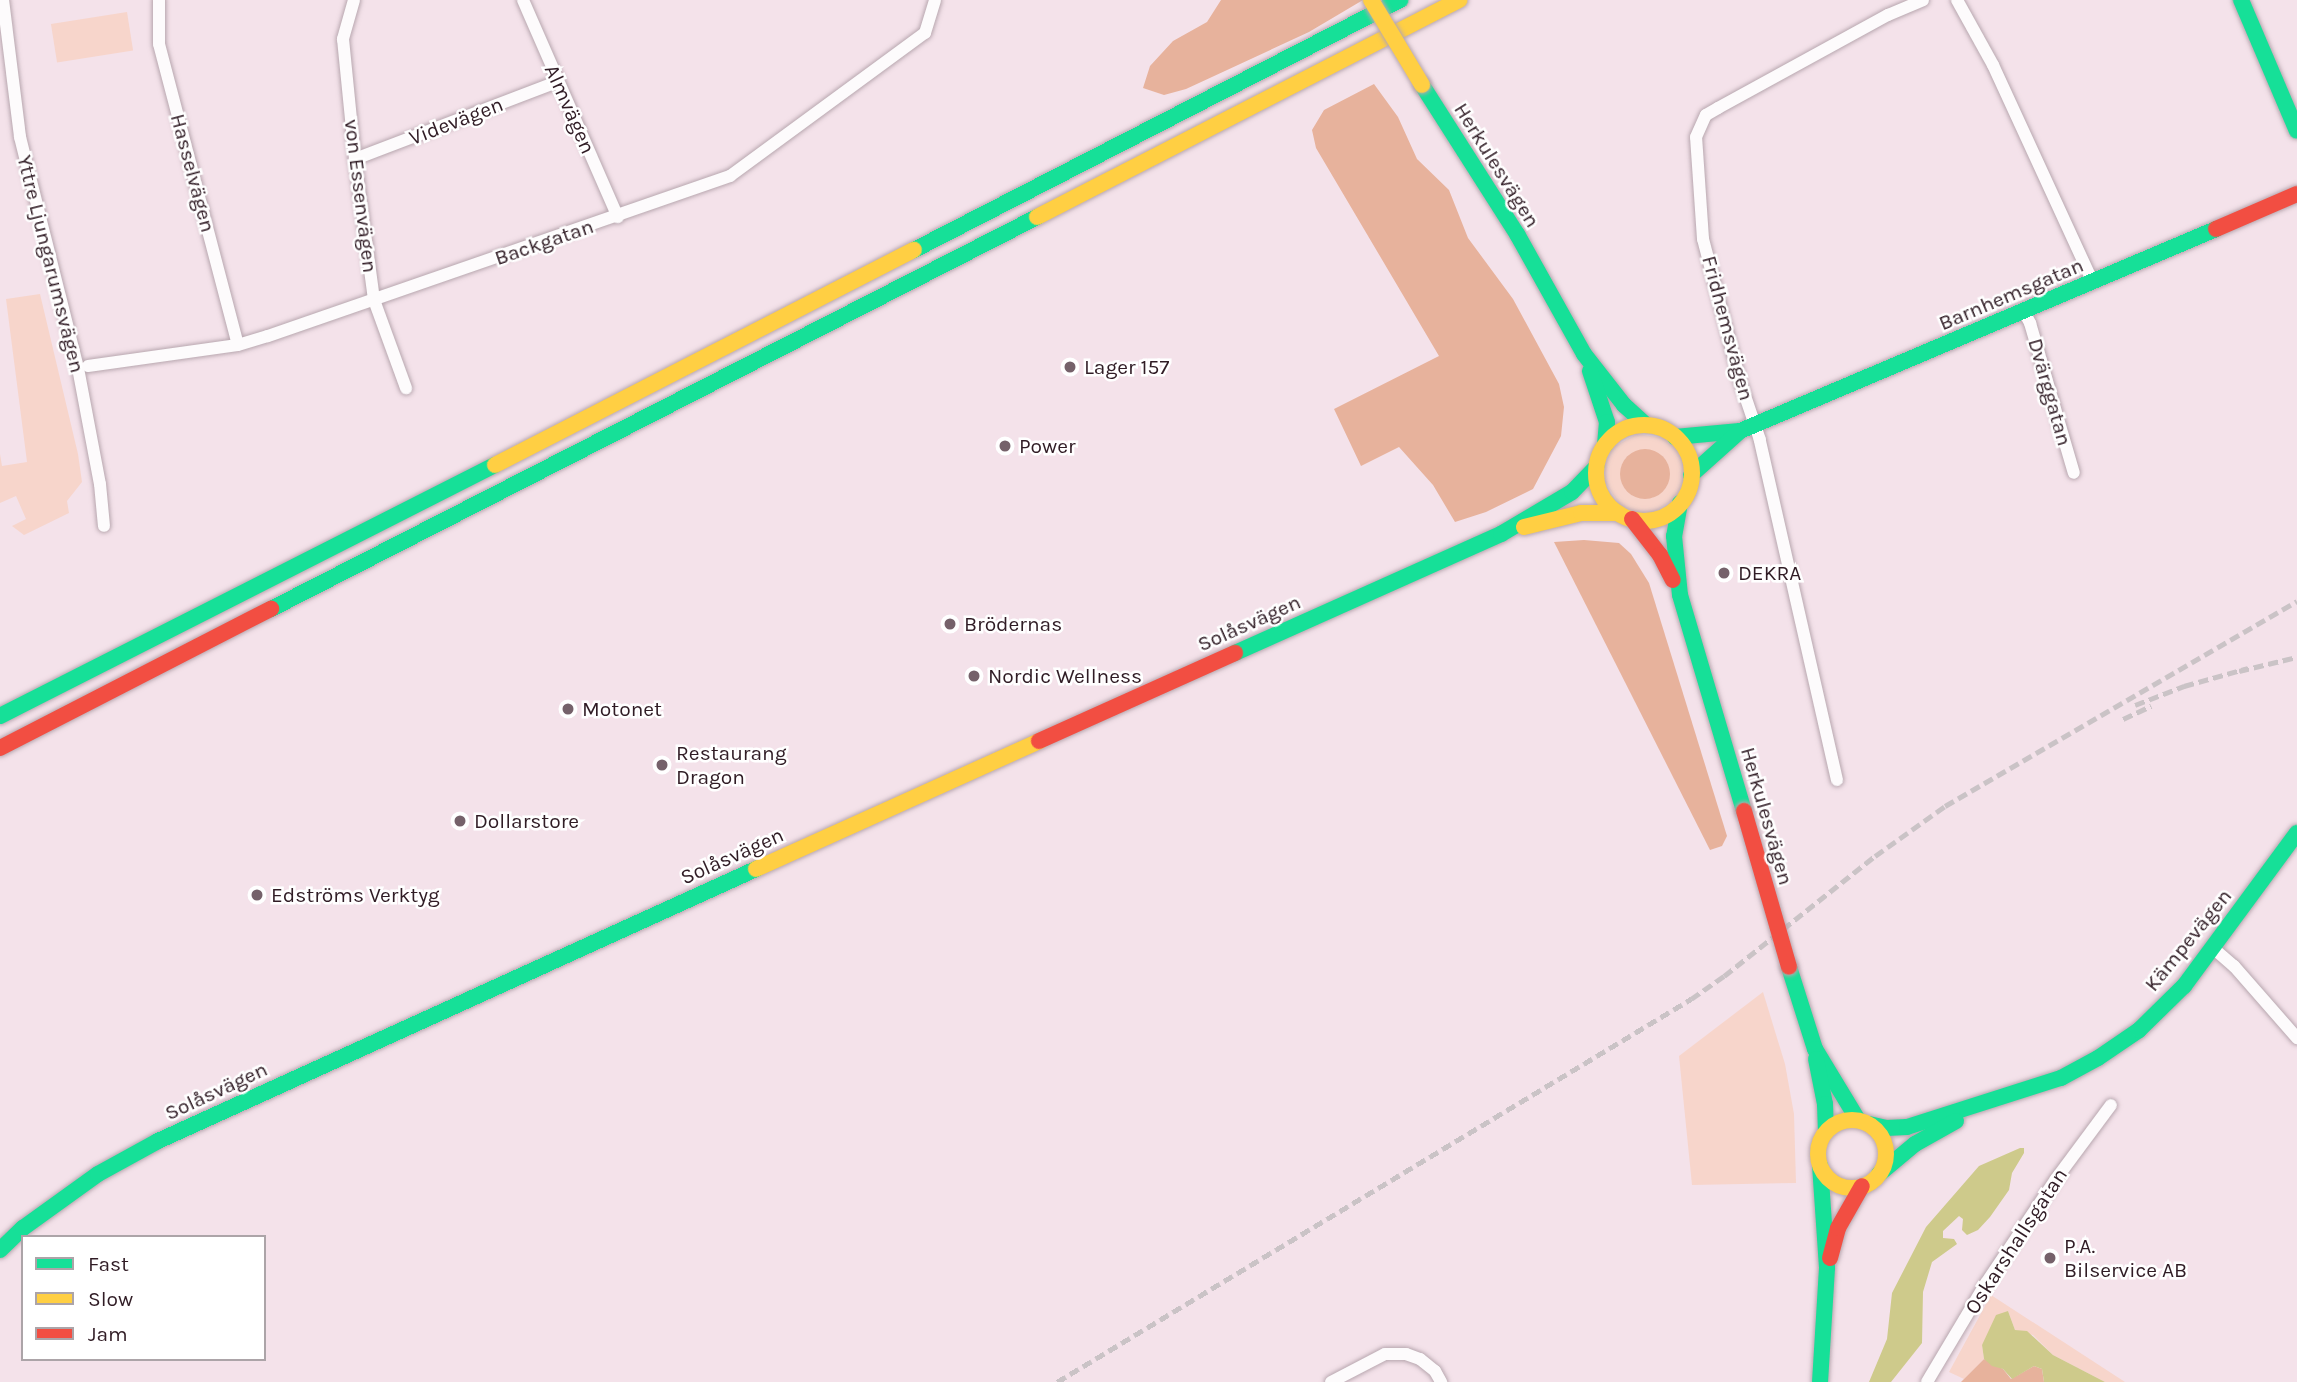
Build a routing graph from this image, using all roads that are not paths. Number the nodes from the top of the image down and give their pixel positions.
1 (3, 0) edge
2 (159, 0) edge
3 (354, 0) edge
4 (523, 0) edge
5 (935, 0) edge
6 (1371, 0) edge
7 (1400, 0) edge
8 (1460, 0) edge
9 (1923, 0) edge
10 (1957, 0) edge
11 (2241, 0) edge
12 (557, 82) junction
13 (2297, 131) edge
14 (355, 159) junction
15 (2297, 194) edge
16 (618, 217) junction
17 (2093, 282) junction
18 (374, 300) junction
19 (2024, 312) junction
20 (238, 345) junction
21 (1584, 354) junction
22 (88, 366) dead end
23 (406, 388) dead end
24 (1646, 425) junction
25 (1748, 428) junction
26 (1675, 437) junction
27 (1605, 445) junction
28 (1596, 467) junction
29 (2074, 473) dead end
30 (1691, 475) junction
31 (1680, 503) junction
32 (1625, 516) junction
33 (104, 526) dead end
34 (1501, 534) junction
35 (1680, 595) junction
36 (0, 716) edge
37 (0, 748) edge
38 (1837, 780) dead end
39 (2297, 833) edge
40 (2213, 948) junction
41 (2297, 1038) edge
42 (1815, 1049) junction
43 (2020, 1092) junction
44 (2111, 1105) dead end
45 (1864, 1122) junction
46 (1826, 1132) junction
47 (1820, 1166) junction
48 (1879, 1174) junction
49 (1862, 1186) junction
50 (0, 1250) edge
51 (1827, 1268) junction
52 (1331, 1382) edge
53 (1441, 1382) edge
54 (1820, 1382) edge
55 (1927, 1382) edge

1 - 33 street, Yttre Ljungarumsvägen
2 - 20 street, Hasselvägen
3 - 14 street, von Essenvägen
4 - 12 street, Almvägen
5 - 16 street, Backgatan
6 - 21 main road, Herkulesvägen, bridge
7 - 36 main road
8 - 37 main road
9 - 25 street, Fridhemsvägen
10 - 17 street
11 - 13 main road
12 - 14 street, Videvägen
12 - 16 street, Almvägen
14 - 18 street, von Essenvägen
15 - 17 main road, Barnhemsgatan
16 - 18 street, Backgatan
17 - 19 main road, Barnhemsgatan
18 - 20 street, Backgatan
18 - 23 street, von Essenvägen
19 - 25 main road, Barnhemsgatan
19 - 29 street, Dvärggatan
20 - 22 street, Backgatan
21 - 24 main road, Herkulesvägen
21 - 27 main road, Herkulesvägen
24 - 26 main road
24 - 27 main road
25 - 26 main road, Barnhemsgatan
25 - 30 main road, Barnhemsgatan
25 - 38 street, Fridhemsvägen
26 - 30 main road
27 - 28 main road
28 - 32 main road
28 - 34 main road, Solåsvägen
30 - 31 main road
31 - 32 main road
31 - 35 main road, Herkulesvägen
32 - 34 main road, Solåsvägen
32 - 35 main road, Herkulesvägen
34 - 50 main road, Solåsvägen
35 - 42 main road, Herkulesvägen, bridge
39 - 40 main road, Kämpevägen
40 - 41 street
40 - 43 main road, Kämpevägen
42 - 45 main road, Herkulesvägen
42 - 46 main road, Herkulesvägen
43 - 45 main road, Kämpevägen
43 - 48 main road, Kämpevägen
44 - 55 street, Oskarshallsgatan
45 - 46 main road
45 - 48 main road
46 - 47 main road
47 - 49 main road
47 - 51 main road
48 - 49 main road
49 - 51 main road
51 - 54 main road
52 - 53 street

